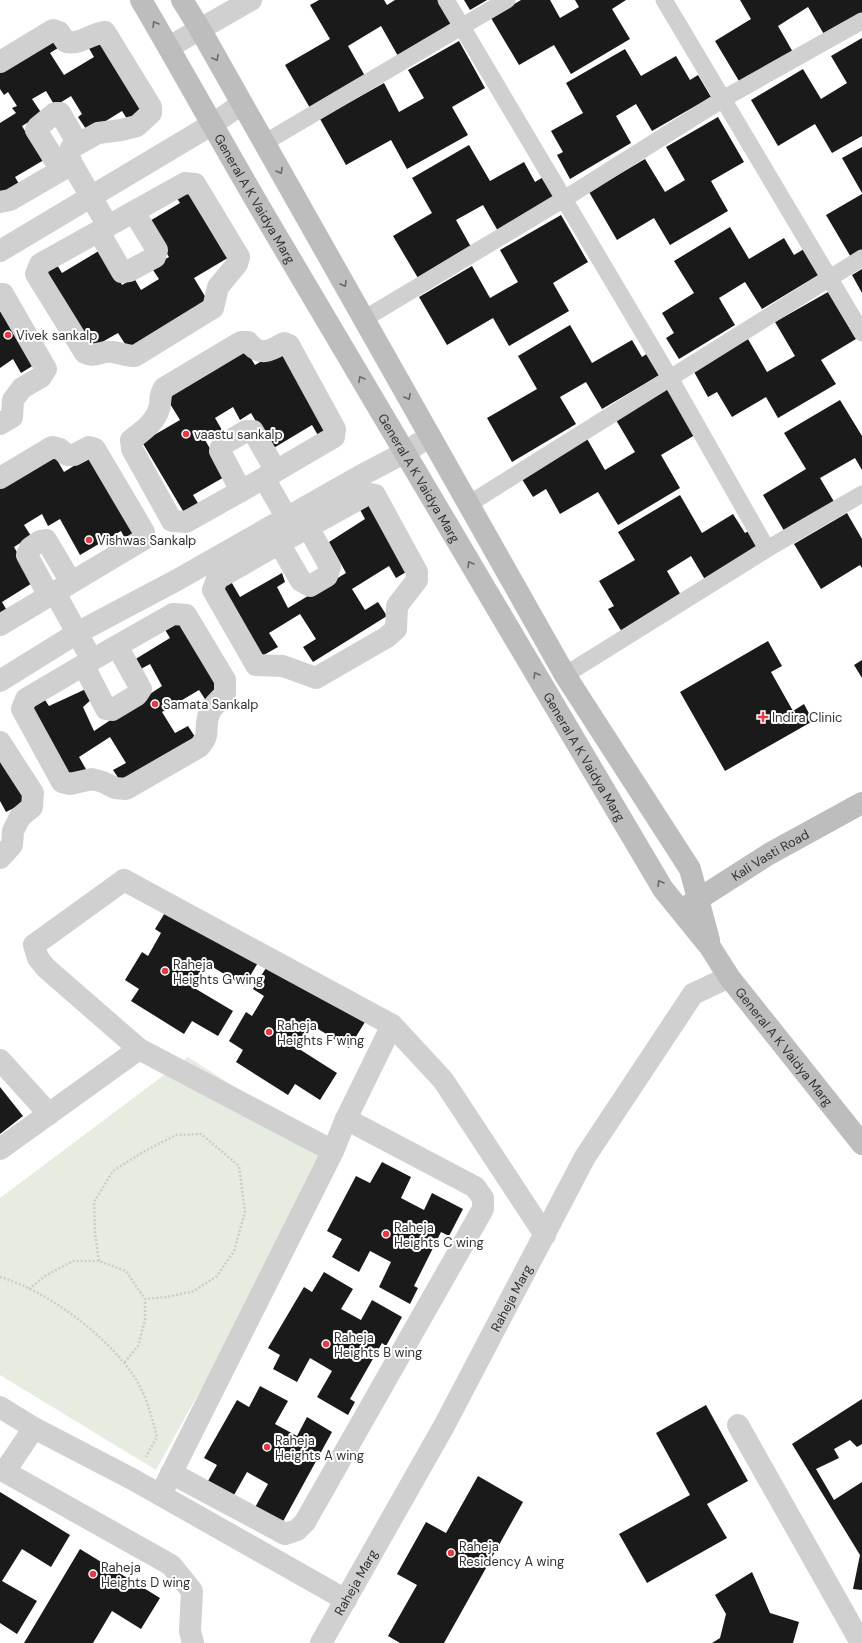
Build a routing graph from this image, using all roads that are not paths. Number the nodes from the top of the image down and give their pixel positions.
1 (141, 0) edge
2 (182, 0) edge
3 (251, 0) edge
4 (446, 0) edge
5 (507, 0) edge
6 (664, 0) edge
7 (862, 21) edge
8 (462, 27) junction
9 (200, 29) junction
10 (169, 47) junction
11 (0, 62) edge
12 (723, 99) junction
13 (242, 104) junction
14 (211, 125) junction
15 (264, 143) junction
16 (70, 159) junction
17 (90, 197) junction
18 (564, 199) junction
19 (0, 202) edge
20 (134, 212) junction
21 (103, 229) junction
22 (0, 251) edge
23 (862, 258) edge
24 (829, 278) junction
25 (0, 294) edge
26 (364, 318) junction
27 (862, 333) edge
28 (670, 378) junction
29 (0, 424) edge
30 (430, 436) junction
31 (404, 453) junction
32 (270, 475) junction
33 (0, 478) edge
34 (241, 491) junction
35 (862, 494) edge
36 (469, 504) junction
37 (292, 530) junction
38 (767, 549) junction
39 (58, 590) junction
40 (0, 625) edge
41 (77, 633) junction
42 (117, 646) junction
43 (88, 663) junction
44 (565, 675) junction
45 (0, 681) edge
46 (0, 742) edge
47 (862, 803) edge
48 (0, 858) edge
49 (689, 905) junction
50 (729, 976) junction
51 (392, 1025) junction
52 (139, 1050) junction
53 (0, 1060) edge
54 (49, 1114) junction
55 (346, 1119) junction
56 (862, 1144) edge
57 (0, 1149) edge
58 (333, 1151) junction
59 (545, 1235) junction
60 (0, 1407) edge
61 (738, 1425) dead end
62 (34, 1428) junction
63 (2, 1470) edge
64 (172, 1473) junction
65 (160, 1496) junction
66 (346, 1600) junction
67 (193, 1643) edge
68 (321, 1643) edge
69 (861, 1643) edge

10 -> 1 main road, General A K Vaidya Marg
2 - 9 main road, General A K Vaidya Marg
3 - 9 street
4 - 8 lane
5 - 8 lane
6 - 12 lane
7 - 12 lane
8 - 15 lane
8 - 18 lane
9 - 10 street
9 -> 13 main road, General A K Vaidya Marg
10 - 14 main road, General A K Vaidya Marg
11 - 16 street
12 - 18 lane
12 - 24 lane
13 - 14 street
13 - 15 main road, General A K Vaidya Marg
14 - 17 street
31 -> 14 main road, General A K Vaidya Marg
15 -> 26 main road, General A K Vaidya Marg
16 - 17 street
16 - 19 street
17 - 21 street
17 - 22 street
18 - 26 lane
18 - 28 lane
20 - 21 street
20 - 21 street
20 - 21 street
23 - 24 lane
24 - 27 lane
24 - 28 lane
25 - 29 street
26 -> 30 main road, General A K Vaidya Marg
28 - 36 lane
28 - 38 lane
30 - 31 street
30 - 36 main road, General A K Vaidya Marg
31 - 37 street
49 -> 31 main road, General A K Vaidya Marg
32 - 34 street
32 - 34 street
32 - 34 street
32 - 37 street
33 - 39 street
35 - 38 lane
36 - 44 main road, General A K Vaidya Marg
37 - 37 street
37 - 41 street
38 - 44 lane
39 - 40 street
39 - 41 street
41 - 43 street
41 - 45 street
42 - 43 street
42 - 43 street
42 - 43 street
44 - 49 main road, General A K Vaidya Marg
46 - 48 street
47 - 49 main road, Kali Vasti Road
49 - 50 main road, General A K Vaidya Marg
50 - 56 main road, General A K Vaidya Marg
50 - 59 street, Raheja Marg
51 - 52 street
51 - 55 street
51 - 59 street
52 - 54 street
52 - 58 street
53 - 54 street
54 - 57 street
55 - 58 street
55 - 64 street
58 - 64 street
59 - 66 street, Raheja Marg
60 - 62 street
61 - 69 street
62 - 63 street
62 - 65 street
63 - 67 street
64 - 65 street
65 - 66 street
66 - 68 street, Raheja Marg

